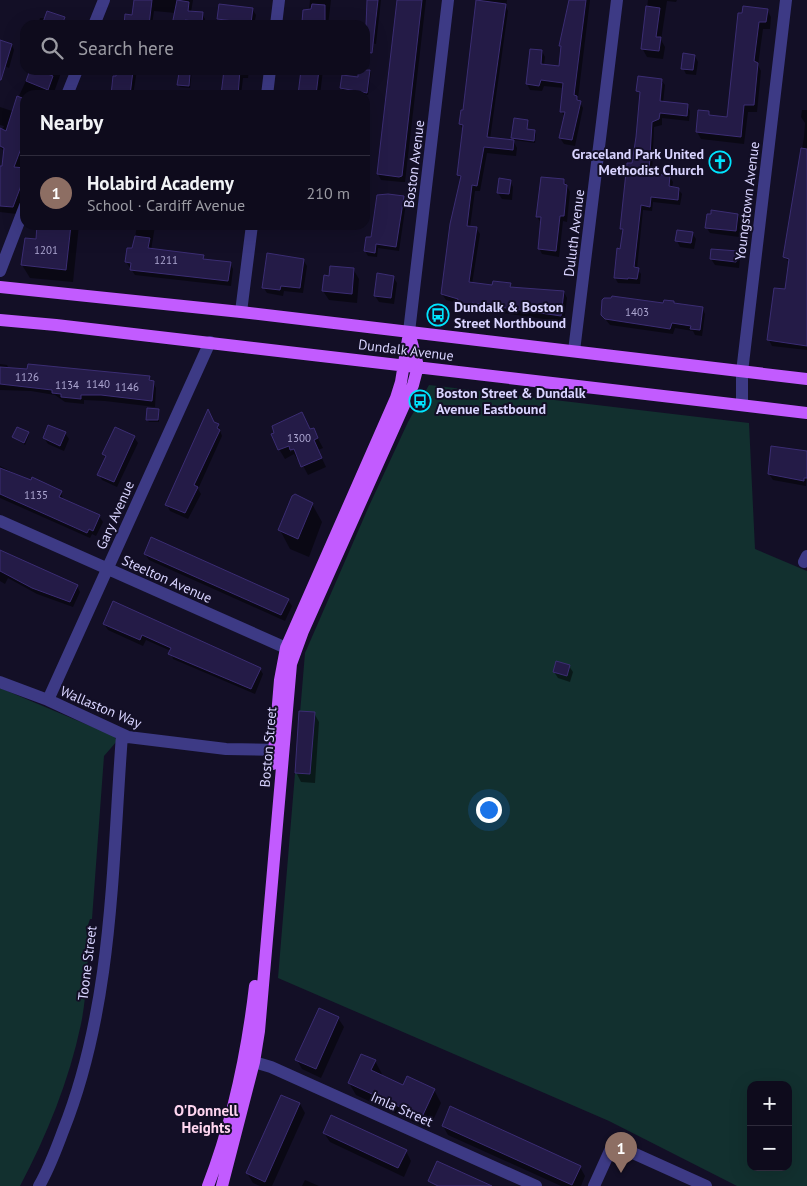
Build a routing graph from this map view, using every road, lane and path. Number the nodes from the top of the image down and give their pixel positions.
1 (104, 0) edge
2 (279, 0) edge
3 (448, 0) edge
4 (617, 0) edge
5 (786, 0) edge
6 (96, 20) edge
7 (277, 20) edge
8 (75, 75) edge
9 (269, 75) edge
10 (69, 90) edge
11 (268, 90) edge
12 (20, 216) edge
13 (251, 230) edge
14 (5, 244) edge
15 (0, 271) edge
16 (0, 287) edge
17 (241, 312) junction
18 (0, 320) edge
19 (409, 332) junction
20 (210, 342) junction
21 (574, 351) junction
22 (404, 364) junction
23 (418, 366) junction
24 (742, 372) junction
25 (807, 379) edge
26 (742, 405) junction
27 (807, 413) edge
28 (0, 521) edge
29 (108, 569) junction
30 (290, 650) junction
31 (0, 682) edge
32 (48, 700) junction
33 (122, 735) junction
34 (278, 750) junction
35 (267, 886) junction
36 (254, 1062) junction
37 (39, 1186) edge
38 (208, 1186) edge
39 (224, 1186) edge
40 (536, 1186) edge
41 (594, 1186) edge
42 (706, 1186) edge

1 - 6 street
2 - 7 street
3 - 19 street, Boston Avenue
4 - 21 street, Duluth Avenue
5 - 24 street, Youngstown Avenue
8 - 10 street
9 - 11 street
12 - 14 street
13 - 17 street
14 - 15 street
16 - 17 main road, Dundalk Avenue
17 - 19 main road, Dundalk Avenue
18 - 20 main road, Dundalk Avenue
19 - 21 main road, Dundalk Avenue
19 - 22 main road, Boston Street
19 - 23 main road
20 - 22 main road, Dundalk Avenue
20 - 29 street, Gary Avenue
21 - 24 main road, Dundalk Avenue
22 - 23 main road, Dundalk Avenue
22 - 30 main road, Boston Street
23 - 26 main road, Dundalk Avenue
23 - 30 main road, Boston Street
24 - 25 main road, Dundalk Avenue
24 - 26 street, Youngstown Avenue
26 - 27 main road, Dundalk Avenue
28 - 29 street, Steelton Avenue
29 - 30 street, Steelton Avenue
29 - 32 street, Gary Avenue
30 - 34 main road, Boston Street
31 - 32 street, Wallaston Way
32 - 33 street, Wallaston Way
33 - 34 street, Wallaston Way
33 - 37 street, Toone Street
34 - 35 main road, Boston Street
35 - 36 main road, Boston Street
35 - 38 main road, Boston Street
36 - 39 main road, Boston Street
36 - 40 street, Imla Street
41 - 42 street

